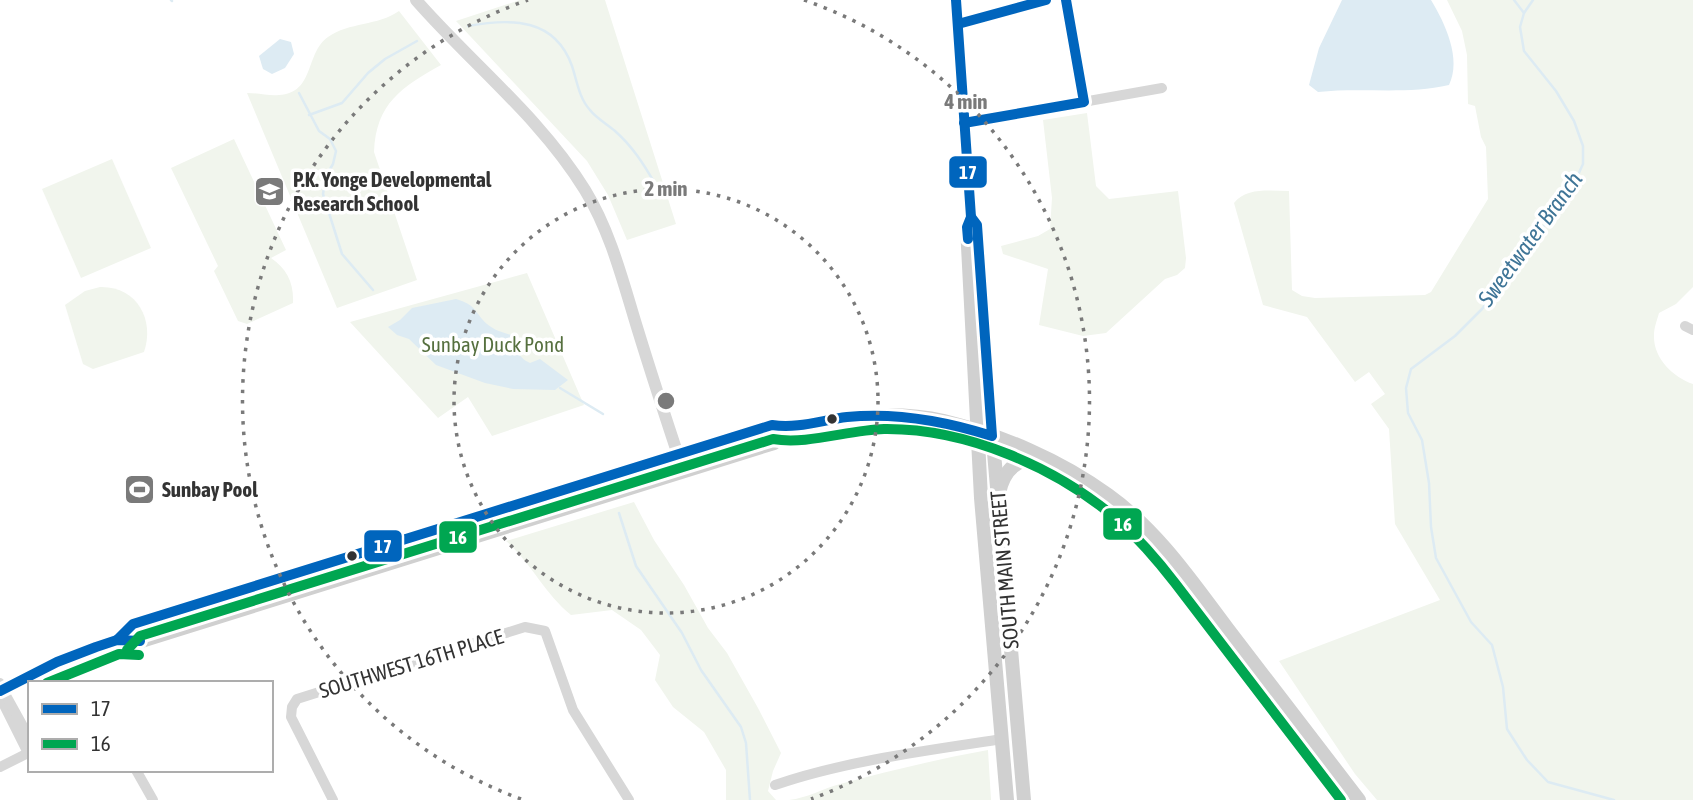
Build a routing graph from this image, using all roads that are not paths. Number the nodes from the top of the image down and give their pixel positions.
1 (416, 0) edge
2 (956, 0) edge
3 (1046, 0) edge
4 (1066, 0) edge
5 (958, 24) junction
6 (1162, 88) dead end
7 (1084, 102) junction
8 (964, 123) junction
9 (785, 429) junction
10 (985, 433) junction
11 (678, 455) junction
12 (1048, 460) junction
13 (683, 470) junction
14 (998, 500) junction
15 (992, 632) junction
16 (1011, 634) junction
17 (117, 640) junction
18 (1, 688) edge
19 (28, 735) edge
20 (1002, 739) junction
21 (1019, 739) junction
22 (28, 750) edge
23 (28, 753) edge
24 (0, 767) edge
25 (137, 772) edge
26 (775, 785) dead end
27 (153, 800) edge
28 (333, 800) edge
29 (629, 800) edge
30 (1007, 800) edge
31 (1024, 800) edge
32 (1359, 800) edge

1 - 11 street
2 - 5 main road, SOUTH MAIN STREET
3 - 5 street
4 - 7 street
5 - 8 main road, SOUTH MAIN STREET
6 - 7 street
7 - 8 street
8 - 10 main road, SOUTH MAIN STREET
9 - 10 main road
9 - 11 main road
9 - 13 main road
10 - 12 main road
10 - 14 main road, SOUTH MAIN STREET
10 - 15 main road, SOUTH MAIN STREET
11 - 13 street
11 - 17 main road
12 - 14 main road
12 - 32 main road
13 - 17 main road
14 - 16 main road, SOUTH MAIN STREET
15 - 16 main road
15 - 20 main road, SOUTH MAIN STREET
16 - 21 main road, SOUTH MAIN STREET
17 - 18 main road
18 - 19 street
18 - 22 street
20 - 21 main road
20 - 26 street
20 - 30 main road, SOUTH MAIN STREET
21 - 31 main road, SOUTH MAIN STREET
23 - 24 street
25 - 27 street
28 - 29 street, SOUTHWEST 16TH PLACE

